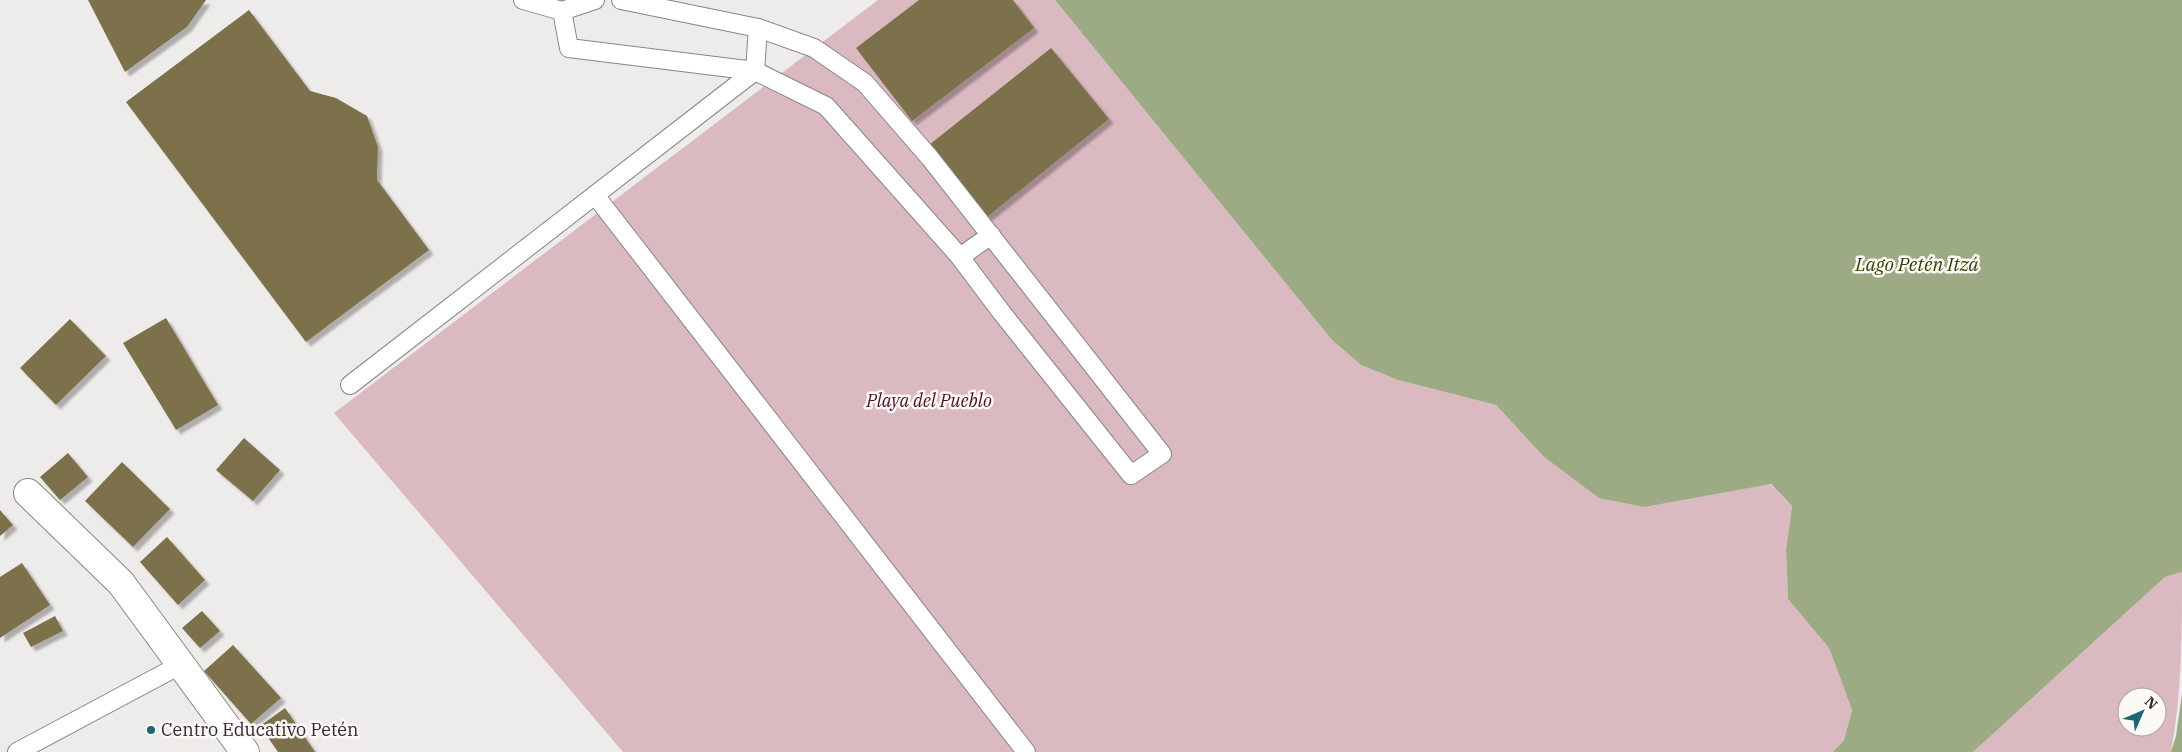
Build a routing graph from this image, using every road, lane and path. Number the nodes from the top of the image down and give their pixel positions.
1 (524, 0) edge
2 (595, 0) edge
3 (621, 0) edge
4 (562, 11) junction
5 (758, 28) junction
6 (755, 71) junction
7 (595, 195) junction
8 (991, 235) junction
9 (960, 257) junction
10 (350, 385) dead end
11 (28, 493) dead end
12 (180, 665) junction
13 (17, 752) edge
14 (245, 752) edge
15 (1026, 752) edge

1 - 4 lane
2 - 4 lane
3 - 5 lane
4 - 6 lane
5 - 6 lane
5 - 8 lane
6 - 7 lane
6 - 9 lane
7 - 10 lane
7 - 15 lane
8 - 9 lane
8 - 9 lane
11 - 12 street
12 - 13 lane
12 - 14 street

